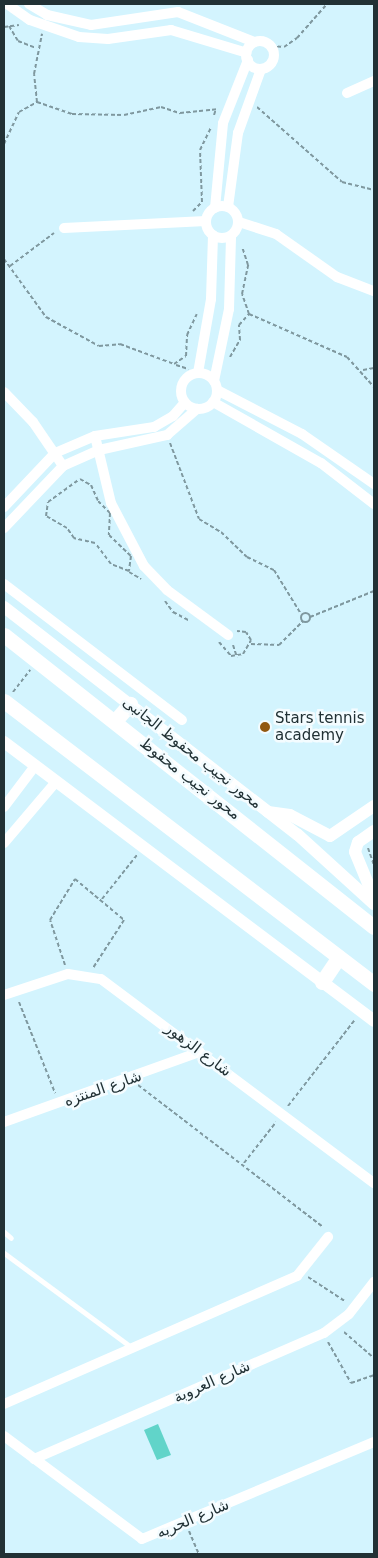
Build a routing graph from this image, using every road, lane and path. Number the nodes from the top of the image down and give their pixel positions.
1 (7, 4) edge
2 (29, 4) edge
3 (327, 4) edge
4 (9, 26) dead end
5 (62, 32) junction
6 (254, 42) junction
7 (272, 46) junction
8 (36, 48) junction
9 (247, 57) junction
10 (260, 69) junction
11 (374, 81) edge
12 (347, 94) dead end
13 (250, 99) junction
14 (37, 102) junction
15 (216, 109) junction
16 (226, 110) junction
17 (4, 144) edge
18 (374, 190) edge
19 (228, 207) junction
20 (214, 208) junction
21 (206, 221) junction
22 (180, 222) junction
23 (238, 222) junction
24 (64, 228) joint
25 (213, 235) junction
26 (231, 236) junction
27 (4, 259) edge
28 (10, 266) junction
29 (374, 291) edge
30 (200, 309) dead end
31 (248, 314) dead end
32 (174, 364) junction
33 (374, 368) edge
34 (362, 370) junction
35 (194, 374) junction
36 (216, 385) junction
37 (374, 387) edge
38 (4, 392) edge
39 (185, 402) junction
40 (213, 402) junction
41 (197, 409) junction
42 (167, 435) junction
43 (96, 436) junction
44 (99, 450) junction
45 (55, 453) junction
46 (63, 466) junction
47 (374, 484) edge
48 (6, 500) edge
49 (374, 504) edge
50 (20, 508) junction
51 (4, 528) edge
52 (119, 570) joint
53 (4, 584) edge
54 (374, 591) edge
55 (4, 607) edge
56 (301, 614) junction
57 (310, 617) junction
58 (303, 621) junction
59 (4, 635) edge
60 (228, 635) joint
61 (251, 644) dead end
62 (237, 657) dead end
63 (37, 661) junction
64 (5, 701) edge
65 (130, 704) junction
66 (182, 720) dead end
67 (115, 721) junction
68 (4, 742) edge
69 (35, 766) junction
70 (56, 782) junction
71 (374, 806) edge
72 (4, 807) edge
73 (267, 812) junction
74 (369, 834) edge
75 (4, 843) edge
76 (143, 847) junction
77 (373, 857) edge
78 (374, 865) edge
79 (374, 898) edge
80 (102, 899) junction
81 (374, 904) edge
82 (374, 927) edge
83 (339, 957) junction
84 (68, 974) junction
85 (89, 974) junction
86 (322, 982) junction
87 (374, 984) edge
88 (15, 991) junction
89 (4, 995) edge
90 (361, 1012) junction
91 (374, 1021) edge
92 (200, 1052) junction
93 (130, 1080) junction
94 (59, 1104) junction
95 (282, 1113) junction
96 (4, 1122) edge
97 (244, 1163) junction
98 (374, 1183) edge
99 (4, 1232) edge
100 (328, 1237) joint
101 (11, 1238) dead end
102 (4, 1253) edge
103 (302, 1272) junction
104 (374, 1282) edge
105 (354, 1307) junction
106 (336, 1325) junction
107 (324, 1333) junction
108 (132, 1348) junction
109 (374, 1358) edge
110 (374, 1375) edge
111 (4, 1404) edge
112 (4, 1436) edge
113 (374, 1442) edge
114 (34, 1459) junction
115 (185, 1523) junction
116 (198, 1554) edge

1 - 5 street
2 - 6 street
3 - 7 path
4 - 8 path
5 - 8 path
5 - 9 street
6 - 7 street
6 - 9 street
7 - 10 street
8 - 14 path
9 - 10 street
9 - 16 street
10 - 13 street
11 - 12 street
13 - 18 path
13 - 19 street
14 - 15 path
14 - 17 path
15 - 16 path
15 - 22 path
16 - 20 street
19 - 20 street
19 - 23 street
20 - 21 street
21 - 22 street
21 - 25 street
22 - 24 street
23 - 26 street
23 - 29 street
24 - 28 path
25 - 26 street
25 - 35 street
26 - 36 street
27 - 28 path
28 - 32 path
30 - 32 path
31 - 34 path
32 - 35 path
33 - 34 path
34 - 37 path
35 - 36 street
35 - 39 street
36 - 40 street
36 - 47 street
38 - 45 street
39 - 41 street
39 - 43 street
40 - 41 street
40 - 49 street
41 - 42 street
42 - 44 street
42 - 56 path
43 - 44 street
43 - 45 street
44 - 46 street
44 - 60 street
45 - 46 street
45 - 48 street
46 - 50 street
48 - 50 street
50 - 51 street
52 - 52 path
53 - 66 street
54 - 57 path
55 - 65 street, محور نجيب محفوظ الجانبى
56 - 57 path
56 - 58 path
57 - 58 path
58 - 61 path
59 - 63 main road, محور نجيب محفوظ
60 - 62 path
63 - 64 path
63 - 67 main road, محور نجيب محفوظ
64 - 83 main road
65 - 67 main road
65 - 73 street, محور نجيب محفوظ الجانبى
67 - 82 main road, محور نجيب محفوظ
68 - 69 street
69 - 70 street
69 - 72 street
70 - 75 street
70 - 76 street
71 - 73 street
73 - 81 street, محور نجيب محفوظ الجانبى
74 - 77 path
74 - 79 street
76 - 80 path
76 - 86 street
77 - 78 path
80 - 84 path
80 - 85 path
83 - 86 main road
83 - 87 main road
84 - 85 street, شارع الزهور
84 - 88 street, شارع الزهور
85 - 92 street, شارع الزهور
86 - 90 street
88 - 89 street, شارع الزهور
88 - 94 path
90 - 91 street
90 - 95 path
92 - 93 street, شارع المنتزه
92 - 95 street, شارع الزهور
93 - 94 street, شارع المنتزه
93 - 97 path
94 - 96 street, شارع المنتزه
95 - 97 path
95 - 98 street, شارع الزهور
97 - 100 path
99 - 101 lane
100 - 103 street
102 - 108 lane
103 - 105 path
103 - 108 street
104 - 105 street, شارع العروبة
105 - 106 street, شارع العروبة
106 - 107 street, شارع العروبة
106 - 109 path
107 - 110 path
107 - 114 street, شارع العروبة
108 - 111 street
112 - 114 street, شارع الحريه
113 - 115 street, شارع الحريه
114 - 115 street, شارع الحريه
115 - 116 path

